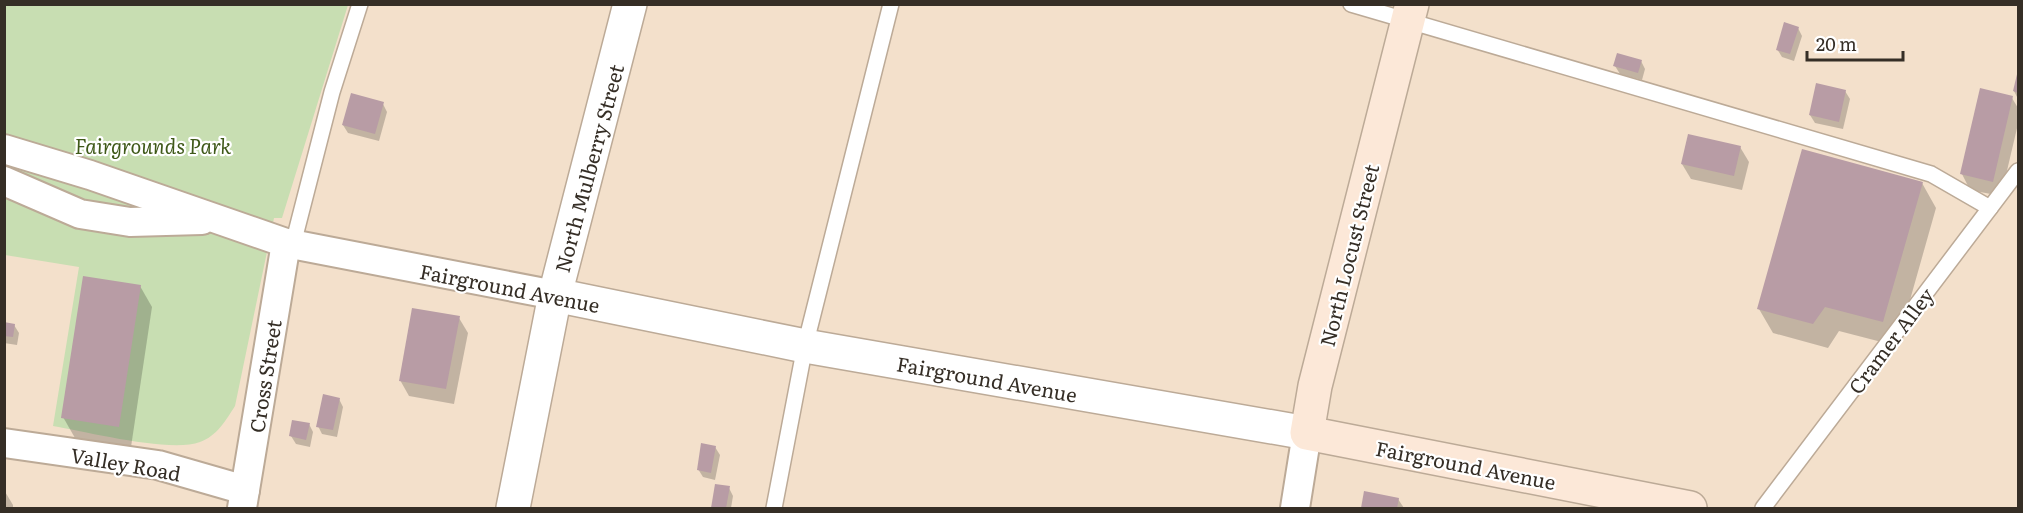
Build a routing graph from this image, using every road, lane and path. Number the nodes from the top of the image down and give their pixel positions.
1 (360, 4) edge
2 (630, 4) edge
3 (891, 4) edge
4 (1352, 4) edge
5 (1410, 12) edge
6 (4, 149) edge
7 (2019, 171) edge
8 (4, 181) edge
9 (1990, 208) junction
10 (220, 220) junction
11 (289, 243) junction
12 (555, 295) junction
13 (806, 346) junction
14 (1307, 433) junction
15 (4, 443) edge
16 (243, 499) edge
17 (1645, 504) edge
18 (513, 508) edge
19 (774, 508) edge
20 (1295, 508) edge
21 (1690, 508) edge
22 (1763, 508) edge

1 - 11 lane
2 - 12 street, North Mulberry Street
3 - 13 lane
4 - 5 lane
5 - 9 lane
5 - 14 main road, North Locust Street
6 - 10 street, Fairground Avenue
7 - 9 lane, Cramer Alley
8 - 10 street
9 - 22 lane, Cramer Alley
10 - 11 street, Fairground Avenue
11 - 12 street, Fairground Avenue
11 - 16 street, Cross Street
12 - 13 street, Fairground Avenue
12 - 18 street, North Mulberry Street
13 - 14 street, Fairground Avenue
13 - 19 lane
14 - 17 main road, Fairground Avenue
14 - 20 street, North Locust Street
15 - 16 street, Valley Road
17 - 21 main road, Fairground Avenue

